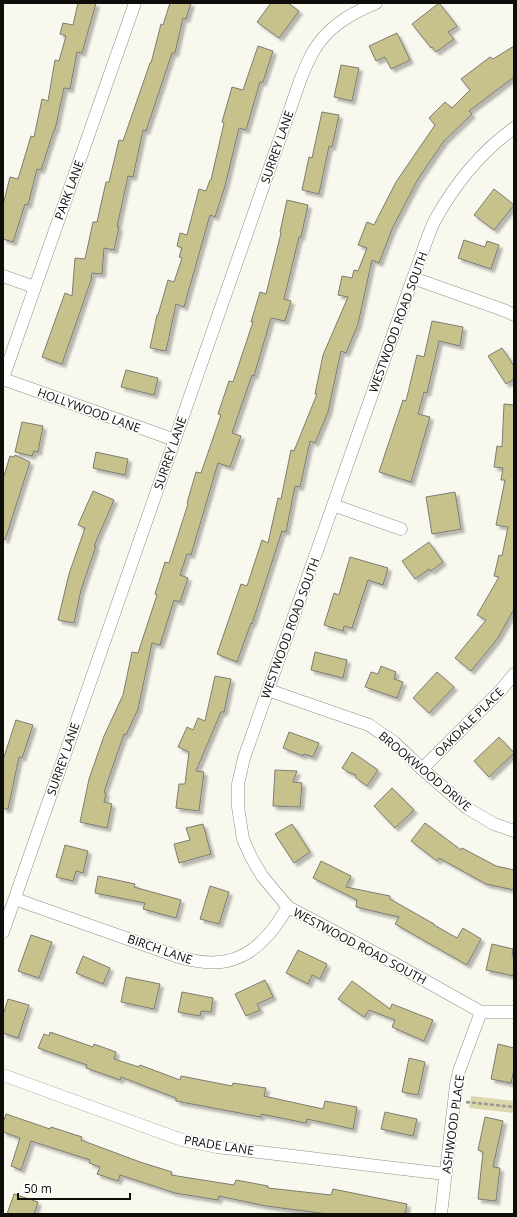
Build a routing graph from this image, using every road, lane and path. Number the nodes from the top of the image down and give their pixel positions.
1 (135, 3) edge
2 (376, 3) edge
3 (514, 128) edge
4 (3, 276) edge
5 (413, 278) junction
6 (34, 287) junction
7 (514, 315) edge
8 (3, 379) edge
9 (175, 440) junction
10 (333, 505) junction
11 (401, 529) dead end
12 (514, 674) edge
13 (268, 690) junction
14 (422, 769) junction
15 (514, 831) edge
16 (15, 899) junction
17 (288, 907) junction
18 (3, 932) edge
19 (481, 1012) junction
20 (514, 1012) edge
21 (3, 1075) edge
22 (454, 1100) junction
23 (514, 1107) edge
24 (445, 1174) junction
25 (441, 1214) edge

1 - 6 street, PARK LANE
2 - 9 street, SURREY LANE
3 - 5 street, WESTWOOD ROAD SOUTH
4 - 6 street
5 - 7 street
5 - 10 street, WESTWOOD ROAD SOUTH
6 - 8 street, PARK LANE
8 - 9 street, HOLLYWOOD LANE
9 - 16 street, SURREY LANE
10 - 11 street
10 - 13 street, WESTWOOD ROAD SOUTH
12 - 14 street, OAKDALE PLACE
13 - 14 street, BROOKWOOD DRIVE
13 - 17 street, WESTWOOD ROAD SOUTH
14 - 15 street, BROOKWOOD DRIVE
16 - 17 street, BIRCH LANE
16 - 18 street, SURREY LANE
17 - 19 street, WESTWOOD ROAD SOUTH
19 - 20 street, WESTWOOD ROAD SOUTH
19 - 22 street, ASHWOOD PLACE
21 - 24 street, PRADE LANE
22 - 23 path
22 - 24 street, ASHWOOD PLACE
24 - 25 street, ASHWOOD PLACE

